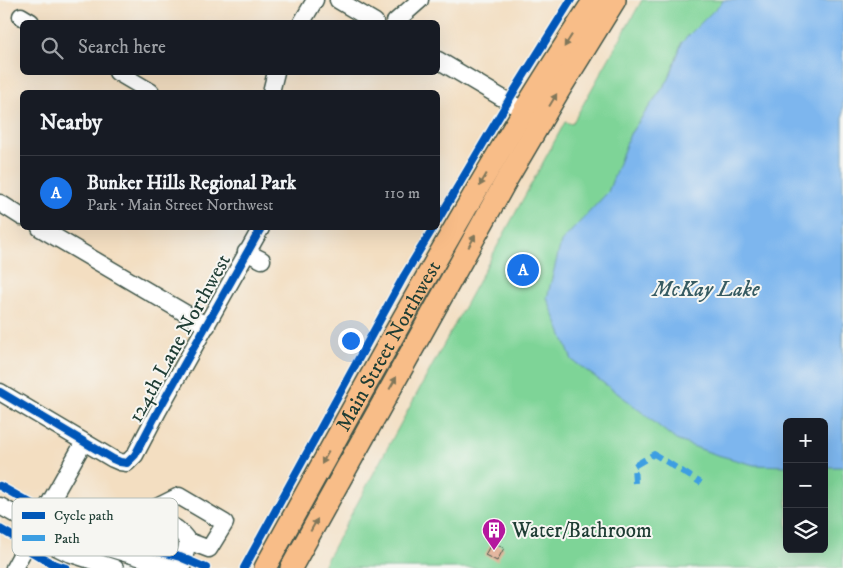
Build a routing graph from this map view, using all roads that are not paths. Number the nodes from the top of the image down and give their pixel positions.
1 (315, 0) edge
2 (338, 0) edge
3 (420, 0) edge
4 (594, 0) edge
5 (615, 0) edge
6 (303, 20) edge
7 (372, 20) edge
8 (397, 20) edge
9 (440, 61) edge
10 (122, 75) edge
11 (275, 75) edge
12 (148, 90) edge
13 (272, 90) edge
14 (524, 111) junction
15 (0, 203) edge
16 (20, 216) edge
17 (43, 230) edge
18 (260, 230) edge
19 (246, 252) junction
20 (262, 260) dead end
21 (207, 326) junction
22 (0, 392) edge
23 (84, 442) junction
24 (55, 498) edge
25 (175, 498) edge
26 (0, 506) edge
27 (12, 513) edge
28 (178, 530) edge
29 (188, 542) junction
30 (22, 556) edge
31 (77, 556) edge
32 (135, 556) edge
33 (14, 568) edge
34 (115, 568) edge
35 (173, 568) edge
36 (182, 568) edge
37 (265, 568) edge
38 (291, 568) edge

1 - 6 street
2 - 7 street
3 - 8 street
4 -> 14 main road, Main Street Northwest
38 -> 5 main road, Main Street Northwest
9 - 14 street
10 - 12 street
11 - 13 street
14 -> 37 main road, Main Street Northwest
15 - 16 street
17 - 21 street
18 - 19 street, 124th Lane Northwest
19 - 20 street
19 - 21 street, 124th Lane Northwest
21 - 23 street, 124th Lane Northwest
22 - 23 street
23 - 24 street
25 - 29 street
26 - 27 street
28 - 29 street
29 - 36 street
30 - 33 street
31 - 34 street
32 - 35 street

